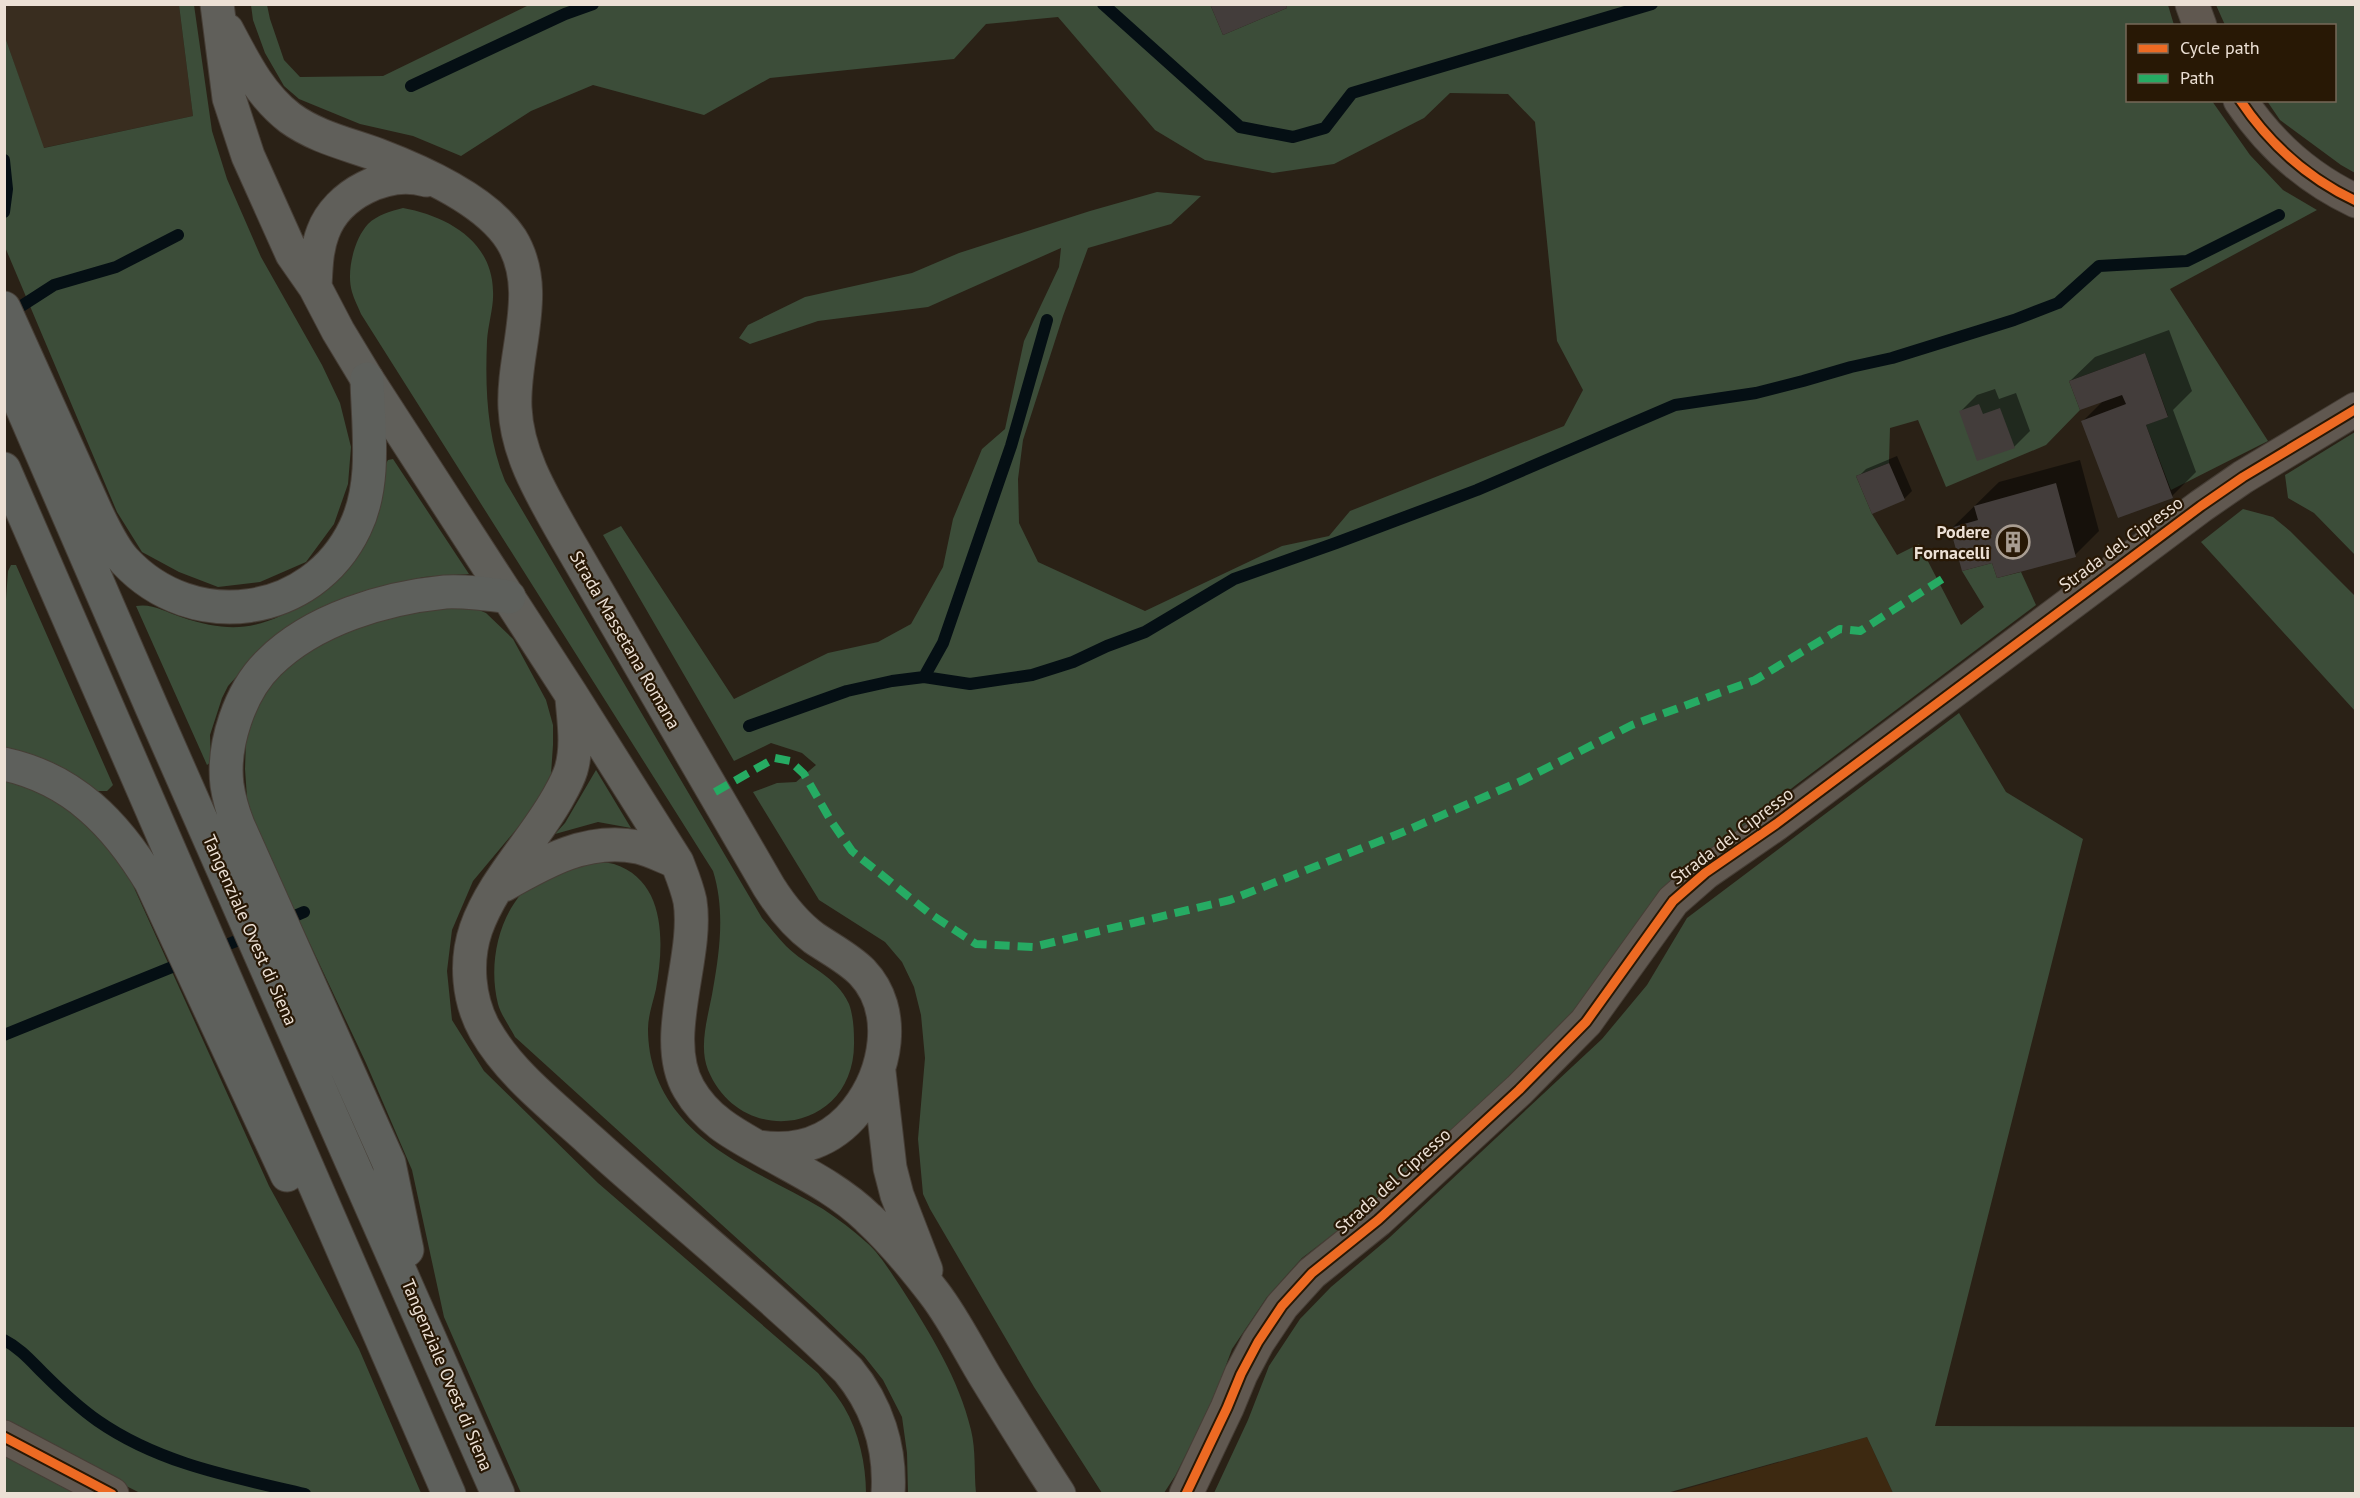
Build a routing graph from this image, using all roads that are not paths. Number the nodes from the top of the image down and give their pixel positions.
1 (2192, 4) edge
2 (217, 8) edge
3 (2199, 24) edge
4 (2241, 102) edge
5 (442, 185) junction
6 (2355, 201) edge
7 (315, 287) junction
8 (4, 308) edge
9 (4, 366) edge
10 (368, 379) junction
11 (2355, 409) edge
12 (4, 469) edge
13 (509, 597) junction
14 (571, 694) junction
15 (4, 764) edge
16 (677, 862) junction
17 (495, 891) junction
18 (879, 1072) junction
19 (758, 1147) junction
20 (935, 1294) junction
21 (422, 1316) junction
22 (377, 1327) junction
23 (4, 1437) edge
24 (112, 1494) edge
25 (449, 1494) edge
26 (498, 1494) edge
27 (888, 1494) edge
28 (1059, 1494) edge
29 (1185, 1494) edge

1 - 3 street
2 - 5 main road, Strada Massetana Romana
2 - 7 main road, Strada Massetana Romana
4 - 6 street
5 - 7 main road, Strada Massetana Romana
5 - 18 main road, Strada Massetana Romana
7 - 10 main road, Strada Massetana Romana
8 - 10 highway
9 - 21 highway, Tangenziale Ovest di Siena
10 - 13 main road, Strada Massetana Romana
11 - 29 street, Strada del Cipresso
12 - 22 highway
13 - 14 main road, Strada Massetana Romana
13 - 21 highway
14 - 16 main road, Strada Massetana Romana
14 - 17 main road
15 - 22 highway
16 - 17 main road
16 - 19 main road, Strada Massetana Romana
17 - 27 main road
18 - 19 main road, Strada Massetana Romana
18 - 20 main road, Strada Massetana Romana
19 - 20 main road, Strada Massetana Romana
20 - 28 main road, Strada Massetana Romana
21 - 26 highway, Tangenziale Ovest di Siena
22 - 25 highway
23 - 24 street

